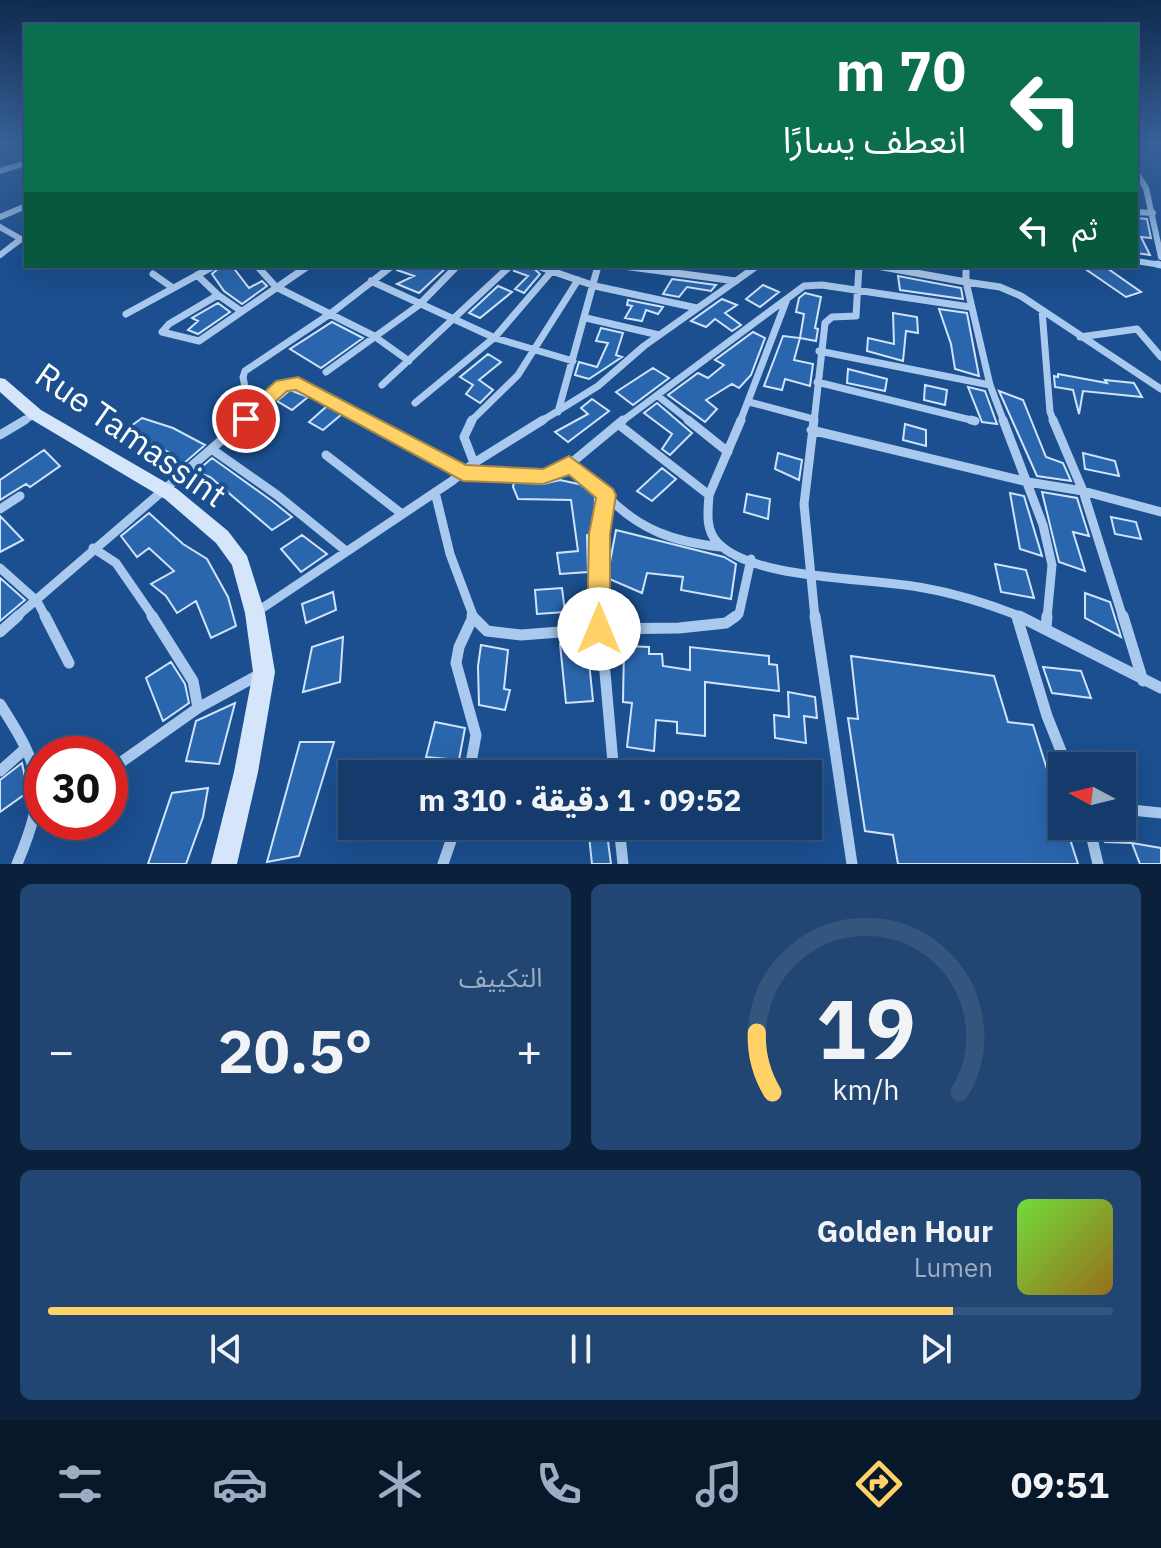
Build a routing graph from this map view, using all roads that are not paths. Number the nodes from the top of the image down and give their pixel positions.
1 (1138, 183) edge
2 (1144, 183) joint
3 (24, 207) edge
4 (0, 217) edge
5 (1156, 218) edge
6 (0, 227) edge
7 (0, 255) edge
8 (1161, 257) edge
9 (1138, 261) edge
10 (1161, 265) edge
11 (210, 268) edge
12 (259, 268) edge
13 (305, 268) edge
14 (389, 268) edge
15 (455, 268) edge
16 (508, 268) edge
17 (598, 268) edge
18 (638, 268) edge
19 (752, 268) edge
20 (859, 268) edge
21 (896, 268) edge
22 (966, 268) edge
23 (555, 269) edge
24 (153, 274) dead end
25 (197, 275) junction
26 (578, 280) junction
27 (371, 281) junction
28 (736, 281) junction
29 (966, 282) junction
30 (595, 286) junction
31 (276, 287) junction
32 (173, 288) junction
33 (857, 290) junction
34 (218, 295) junction
35 (787, 298) junction
36 (419, 305) junction
37 (970, 307) junction
38 (697, 308) junction
39 (1042, 310) junction
40 (241, 311) junction
41 (126, 314) dead end
42 (330, 314) junction
43 (586, 318) junction
44 (455, 319) junction
45 (659, 335) junction
46 (374, 336) junction
47 (495, 337) junction
48 (1080, 337) junction
49 (819, 351) junction
50 (533, 353) junction
51 (1161, 357) edge
52 (409, 361) junction
53 (573, 361) junction
54 (326, 372) dead end
55 (817, 382) junction
56 (0, 383) edge
57 (382, 385) dead end
58 (990, 385) junction
59 (1161, 389) edge
60 (658, 396) junction
61 (749, 402) junction
62 (415, 403) dead end
63 (260, 406) junction
64 (558, 412) junction
65 (35, 414) junction
66 (813, 419) junction
67 (975, 421) dead end
68 (618, 424) junction
69 (811, 430) junction
70 (0, 435) edge
71 (213, 450) junction
72 (728, 452) junction
73 (326, 455) dead end
74 (474, 463) junction
75 (569, 464) junction
76 (463, 473) junction
77 (1028, 482) junction
78 (163, 490) junction
79 (1083, 491) junction
80 (435, 492) junction
81 (606, 495) junction
82 (709, 495) junction
83 (20, 496) dead end
84 (0, 509) edge
85 (1161, 512) edge
86 (402, 514) junction
87 (722, 547) junction
88 (93, 548) junction
89 (346, 551) junction
90 (751, 559) junction
91 (0, 568) edge
92 (809, 576) junction
93 (37, 601) junction
94 (255, 613) junction
95 (473, 617) junction
96 (1017, 617) junction
97 (1046, 628) junction
98 (599, 629) junction
99 (0, 632) edge
100 (69, 663) dead end
101 (264, 672) junction
102 (1143, 681) junction
103 (1161, 688) edge
104 (0, 704) edge
105 (198, 708) junction
106 (24, 747) edge
107 (24, 750) edge
108 (1061, 752) edge
109 (128, 757) edge
110 (472, 760) edge
111 (613, 760) edge
112 (0, 771) edge
113 (1136, 810) edge
114 (1161, 813) edge
115 (29, 840) edge
116 (451, 840) edge
117 (620, 840) edge
118 (1092, 840) edge
119 (17, 864) edge
120 (224, 864) edge
121 (443, 864) edge
122 (623, 864) edge
123 (852, 864) edge
124 (1098, 864) edge

1 - 2 street
2 - 5 street
3 - 4 street
5 - 8 street
6 - 7 street
9 - 10 street
11 - 25 street
12 - 31 street
13 - 31 street
14 - 27 street
15 - 36 street
16 - 44 street
17 - 30 street
18 - 28 street
19 - 28 street
20 - 33 street
21 - 29 street
22 - 29 street
23 - 26 street
23 - 47 street
24 - 32 street
25 - 32 street
25 - 34 street
26 - 30 street
26 - 50 street
27 - 36 street
27 - 42 street
28 - 38 street
29 - 37 street
29 - 39 street
30 - 38 street
30 - 43 street
31 - 40 street
31 - 42 street
32 - 41 street
33 - 35 street
33 - 37 street
33 - 49 street
34 - 40 street
34 - 40 street
35 - 60 street
35 - 61 street
36 - 44 street
36 - 46 street
37 - 58 street
38 - 45 street
39 - 48 street
39 - 79 street
42 - 46 street
42 - 63 street
43 - 45 street
43 - 53 street
44 - 47 street
44 - 52 street
45 - 64 street
46 - 52 street
46 - 54 street
47 - 50 street
47 - 62 street
48 - 51 street
48 - 59 street
49 - 55 street
49 - 58 street
50 - 53 street
50 - 74 street
52 - 57 street
53 - 64 street
55 - 66 street
55 - 67 street
56 - 65 main road, Rue Tamassint
58 - 77 street
60 - 68 street
60 - 72 street
61 - 66 street
61 - 72 street
63 - 71 street
63 - 76 street
64 - 74 street
65 - 70 street
65 - 78 main road, Rue Tamassint
66 - 69 street
68 - 75 street
68 - 82 street
69 - 77 street
69 - 92 street
71 - 78 street
71 - 89 street
72 - 82 street
73 - 86 street
74 - 76 street
75 - 76 street
75 - 81 street
76 - 80 street
77 - 79 street
77 - 97 street
78 - 88 street
78 - 94 main road, Rue Tamassint
79 - 85 street
79 - 102 street
80 - 86 street
80 - 95 street
81 - 87 street
81 - 98 street
82 - 87 street
83 - 84 street
86 - 89 street
87 - 90 street
88 - 93 street
88 - 105 street
89 - 94 street
90 - 92 street
90 - 98 street
91 - 93 street
92 - 96 street
92 - 123 street
93 - 99 street
93 - 100 street
94 - 101 main road, Rue Tamassint
95 - 98 street
95 - 110 street
96 - 97 street
96 - 108 street
97 - 102 street
98 - 111 street
101 - 105 street
101 - 120 main road, Rue Tamassint
102 - 103 street
104 - 106 street
105 - 109 street
107 - 112 street
113 - 114 street
115 - 119 street
116 - 121 street
117 - 122 street
118 - 124 street

